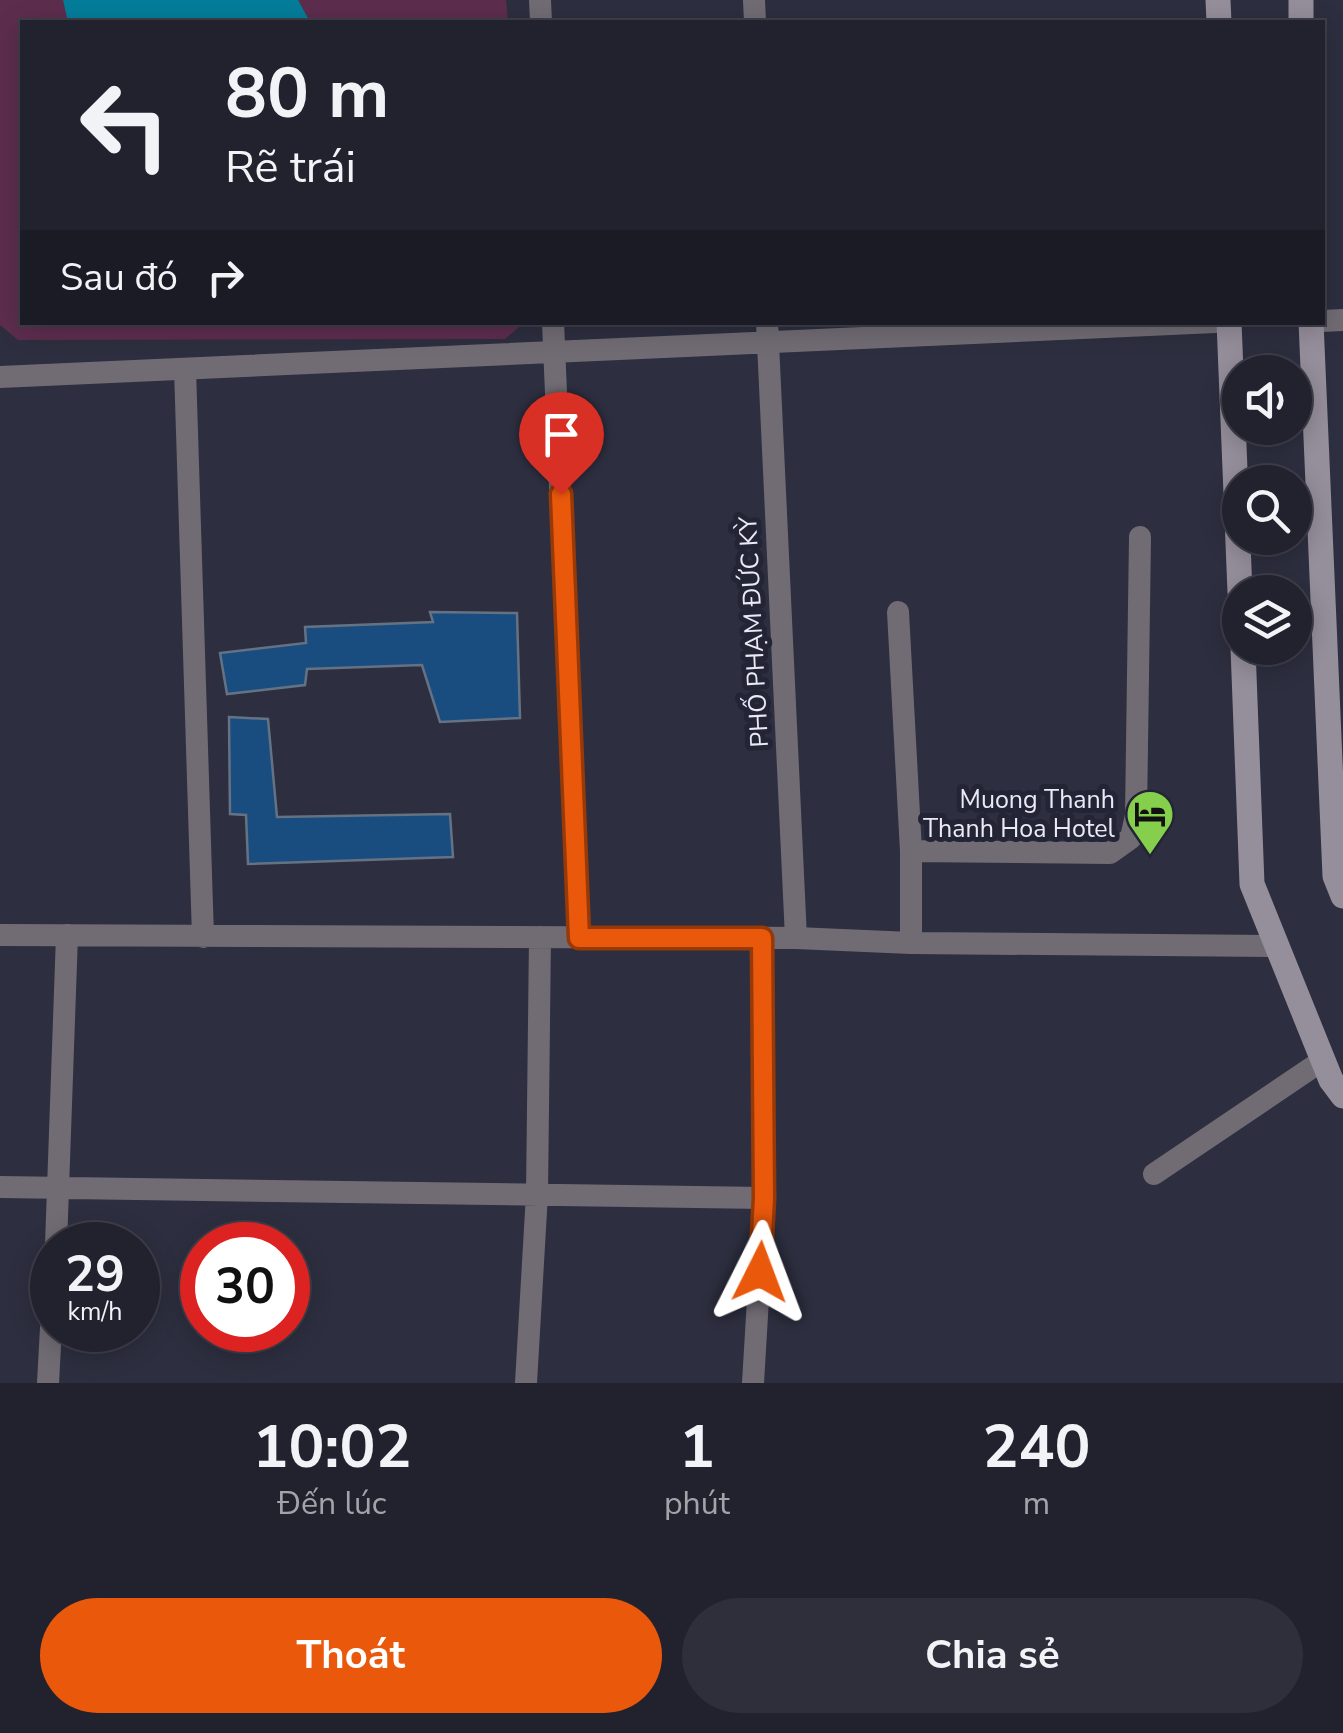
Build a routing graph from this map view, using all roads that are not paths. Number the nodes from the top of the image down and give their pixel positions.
1 (554, 325) edge
2 (1081, 325) edge
3 (1229, 325) edge
4 (1312, 325) edge
5 (767, 332) edge
6 (555, 352) junction
7 (186, 370) junction
8 (0, 377) edge
9 (1140, 537) dead end
10 (1239, 575) edge
11 (898, 612) dead end
12 (1243, 665) edge
13 (912, 852) junction
14 (1343, 896) edge
15 (0, 935) edge
16 (66, 936) junction
17 (203, 937) junction
18 (540, 938) junction
19 (579, 938) junction
20 (762, 938) junction
21 (796, 938) junction
22 (911, 943) junction
23 (1278, 946) junction
24 (1323, 1060) junction
25 (1343, 1096) edge
26 (1154, 1174) dead end
27 (0, 1187) edge
28 (60, 1187) junction
29 (537, 1194) junction
30 (764, 1198) junction
31 (58, 1222) edge
32 (50, 1352) edge
33 (48, 1383) edge
34 (526, 1383) edge
35 (753, 1383) edge

1 - 6 street
2 - 5 street
3 - 10 main road
4 - 14 main road
5 - 6 street
5 - 21 street, PHỐ PHẠM ĐỨC KỲ
6 - 7 street
6 - 19 street
7 - 8 street
7 - 17 street
9 - 13 street
11 - 13 street
12 - 23 main road
13 - 22 street
15 - 16 street
16 - 17 street
16 - 28 street
17 - 18 street
18 - 19 street
18 - 29 street
19 - 20 street
20 - 21 street
20 - 30 street
21 - 22 street
22 - 23 street
23 - 24 main road
24 - 25 main road
24 - 26 street
27 - 28 street
28 - 29 street
28 - 31 street
29 - 30 street
29 - 34 street
30 - 35 street
32 - 33 street

